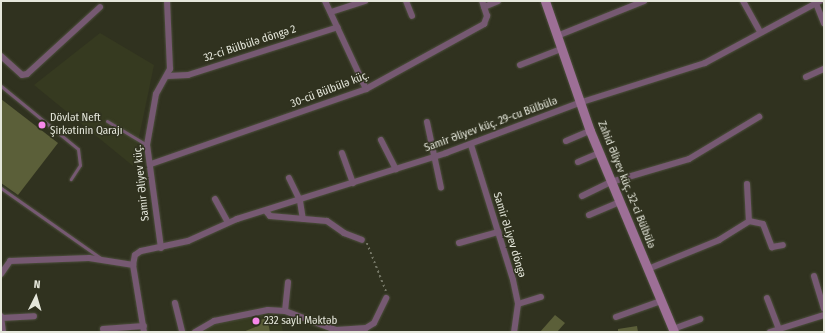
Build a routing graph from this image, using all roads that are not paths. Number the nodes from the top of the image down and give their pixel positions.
1 (168, 1) edge
2 (325, 1) edge
3 (365, 1) edge
4 (406, 1) edge
5 (498, 1) edge
6 (545, 1) edge
7 (644, 1) edge
8 (744, 1) edge
9 (817, 2) edge
10 (483, 4) edge
11 (100, 8) dead end
12 (331, 12) junction
13 (412, 16) dead end
14 (824, 23) edge
15 (338, 26) junction
16 (760, 32) junction
17 (556, 36) junction
18 (561, 49) junction
19 (1, 56) edge
20 (520, 65) dead end
21 (824, 69) edge
22 (168, 76) junction
23 (806, 77) dead end
24 (1, 86) edge
25 (366, 89) junction
26 (582, 102) junction
27 (759, 117) dead end
28 (108, 122) dead end
29 (427, 122) dead end
30 (590, 131) junction
31 (381, 140) dead end
32 (566, 141) dead end
33 (471, 145) junction
34 (147, 146) junction
35 (342, 152) dead end
36 (599, 153) junction
37 (432, 157) junction
38 (578, 162) dead end
39 (151, 164) junction
40 (396, 169) junction
41 (289, 178) dead end
42 (71, 179) dead end
43 (611, 182) junction
44 (354, 183) junction
45 (747, 184) dead end
46 (1, 188) edge
47 (441, 188) dead end
48 (582, 196) dead end
49 (215, 199) dead end
50 (300, 201) junction
51 (620, 202) junction
52 (266, 211) junction
53 (589, 215) dead end
54 (302, 219) junction
55 (750, 221) junction
56 (228, 222) junction
57 (498, 232) junction
58 (362, 240) road end
59 (459, 243) dead end
60 (783, 245) dead end
61 (161, 248) junction
62 (102, 259) junction
63 (132, 264) junction
64 (648, 269) junction
65 (1, 274) edge
66 (814, 276) dead end
67 (288, 282) dead end
68 (541, 297) dead end
69 (386, 298) road end
70 (767, 298) dead end
71 (661, 301) junction
72 (175, 303) dead end
73 (518, 304) junction
74 (824, 309) edge
75 (285, 311) junction
76 (824, 315) edge
77 (34, 316) dead end
78 (1, 317) edge
79 (616, 317) dead end
80 (700, 319) dead end
81 (2, 329) edge
82 (103, 329) dead end
83 (144, 329) edge
84 (779, 329) junction
85 (515, 331) edge
86 (673, 331) edge
87 (182, 332) edge
88 (195, 332) edge
89 (770, 332) edge

1 - 22 street
2 - 12 street
3 - 12 street
4 - 13 street
5 - 10 street
6 - 17 street, Zahid Əliyev küç. 32-ci Bülbülə
7 - 17 street
8 - 16 street
9 - 14 street
9 - 16 street, Samir Əliyev küç. 29-cu Bülbülə
10 - 25 street, 30-cü Bülbülə küç.
11 - 19 street
12 - 15 street
15 - 22 street, 32-ci Bülbülə döngə 2
15 - 25 street
16 - 26 street, Samir Əliyev küç. 29-cu Bülbülə
17 - 18 street, Zahid Əliyev küç. 32-ci Bülbülə
18 - 20 street
18 - 26 street, Zahid Əliyev küç. 32-ci Bülbülə
21 - 23 street
22 - 34 street, Samir Əliyev küç.
24 - 42 lane
25 - 39 street, 30-cü Bülbülə küç.
26 - 30 street, Zahid Əliyev küç. 32-ci Bülbülə
26 - 33 street, Samir Əliyev küç. 29-cu Bülbülə
27 - 43 street
28 - 34 lane
29 - 37 street
30 - 32 street
30 - 36 street, Zahid Əliyev küç. 32-ci Bülbülə
31 - 40 street
33 - 37 street, Samir Əliyev küç. 29-cu Bülbülə
33 - 57 street, Samir ƏLiyev döngə
34 - 39 street, Samir Əliyev küç.
35 - 44 street
36 - 38 street
36 - 43 street, Zahid Əliyev küç. 32-ci Bülbülə
37 - 40 street, Samir Əliyev küç. 29-cu Bülbülə
37 - 47 street
39 - 61 street, Samir Əliyev küç.
40 - 44 street, Samir Əliyev küç. 29-cu Bülbülə
41 - 50 street
43 - 48 street
43 - 51 street, Zahid Əliyev küç. 32-ci Bülbülə
44 - 50 street, Samir Əliyev küç. 29-cu Bülbülə
45 - 55 street
46 - 62 lane
49 - 56 street
50 - 52 street, Samir Əliyev küç. 29-cu Bülbülə
50 - 54 street
51 - 53 street
51 - 64 street, Zahid Əliyev küç. 32-ci Bülbülə
52 - 54 street
52 - 56 street, Samir Əliyev küç. 29-cu Bülbülə
54 - 58 street
55 - 60 street
55 - 64 street
56 - 61 street, Samir Əliyev küç. 29-cu Bülbülə
57 - 59 street
57 - 73 street, Samir ƏLiyev döngə
61 - 63 street, Samir Əliyev küç. 29-cu Bülbülə
62 - 63 street
62 - 65 street
63 - 83 street
64 - 71 street, Zahid Əliyev küç. 32-ci Bülbülə
66 - 74 street
67 - 75 street
68 - 73 street
69 - 75 street
70 - 84 street
71 - 79 street
71 - 86 street, Zahid Əliyev küç. 32-ci Bülbülə
72 - 87 street
73 - 85 street, Samir ƏLiyev döngə
75 - 88 street
76 - 84 street
77 - 78 street
78 - 81 street
80 - 86 street
82 - 83 street
84 - 89 street

